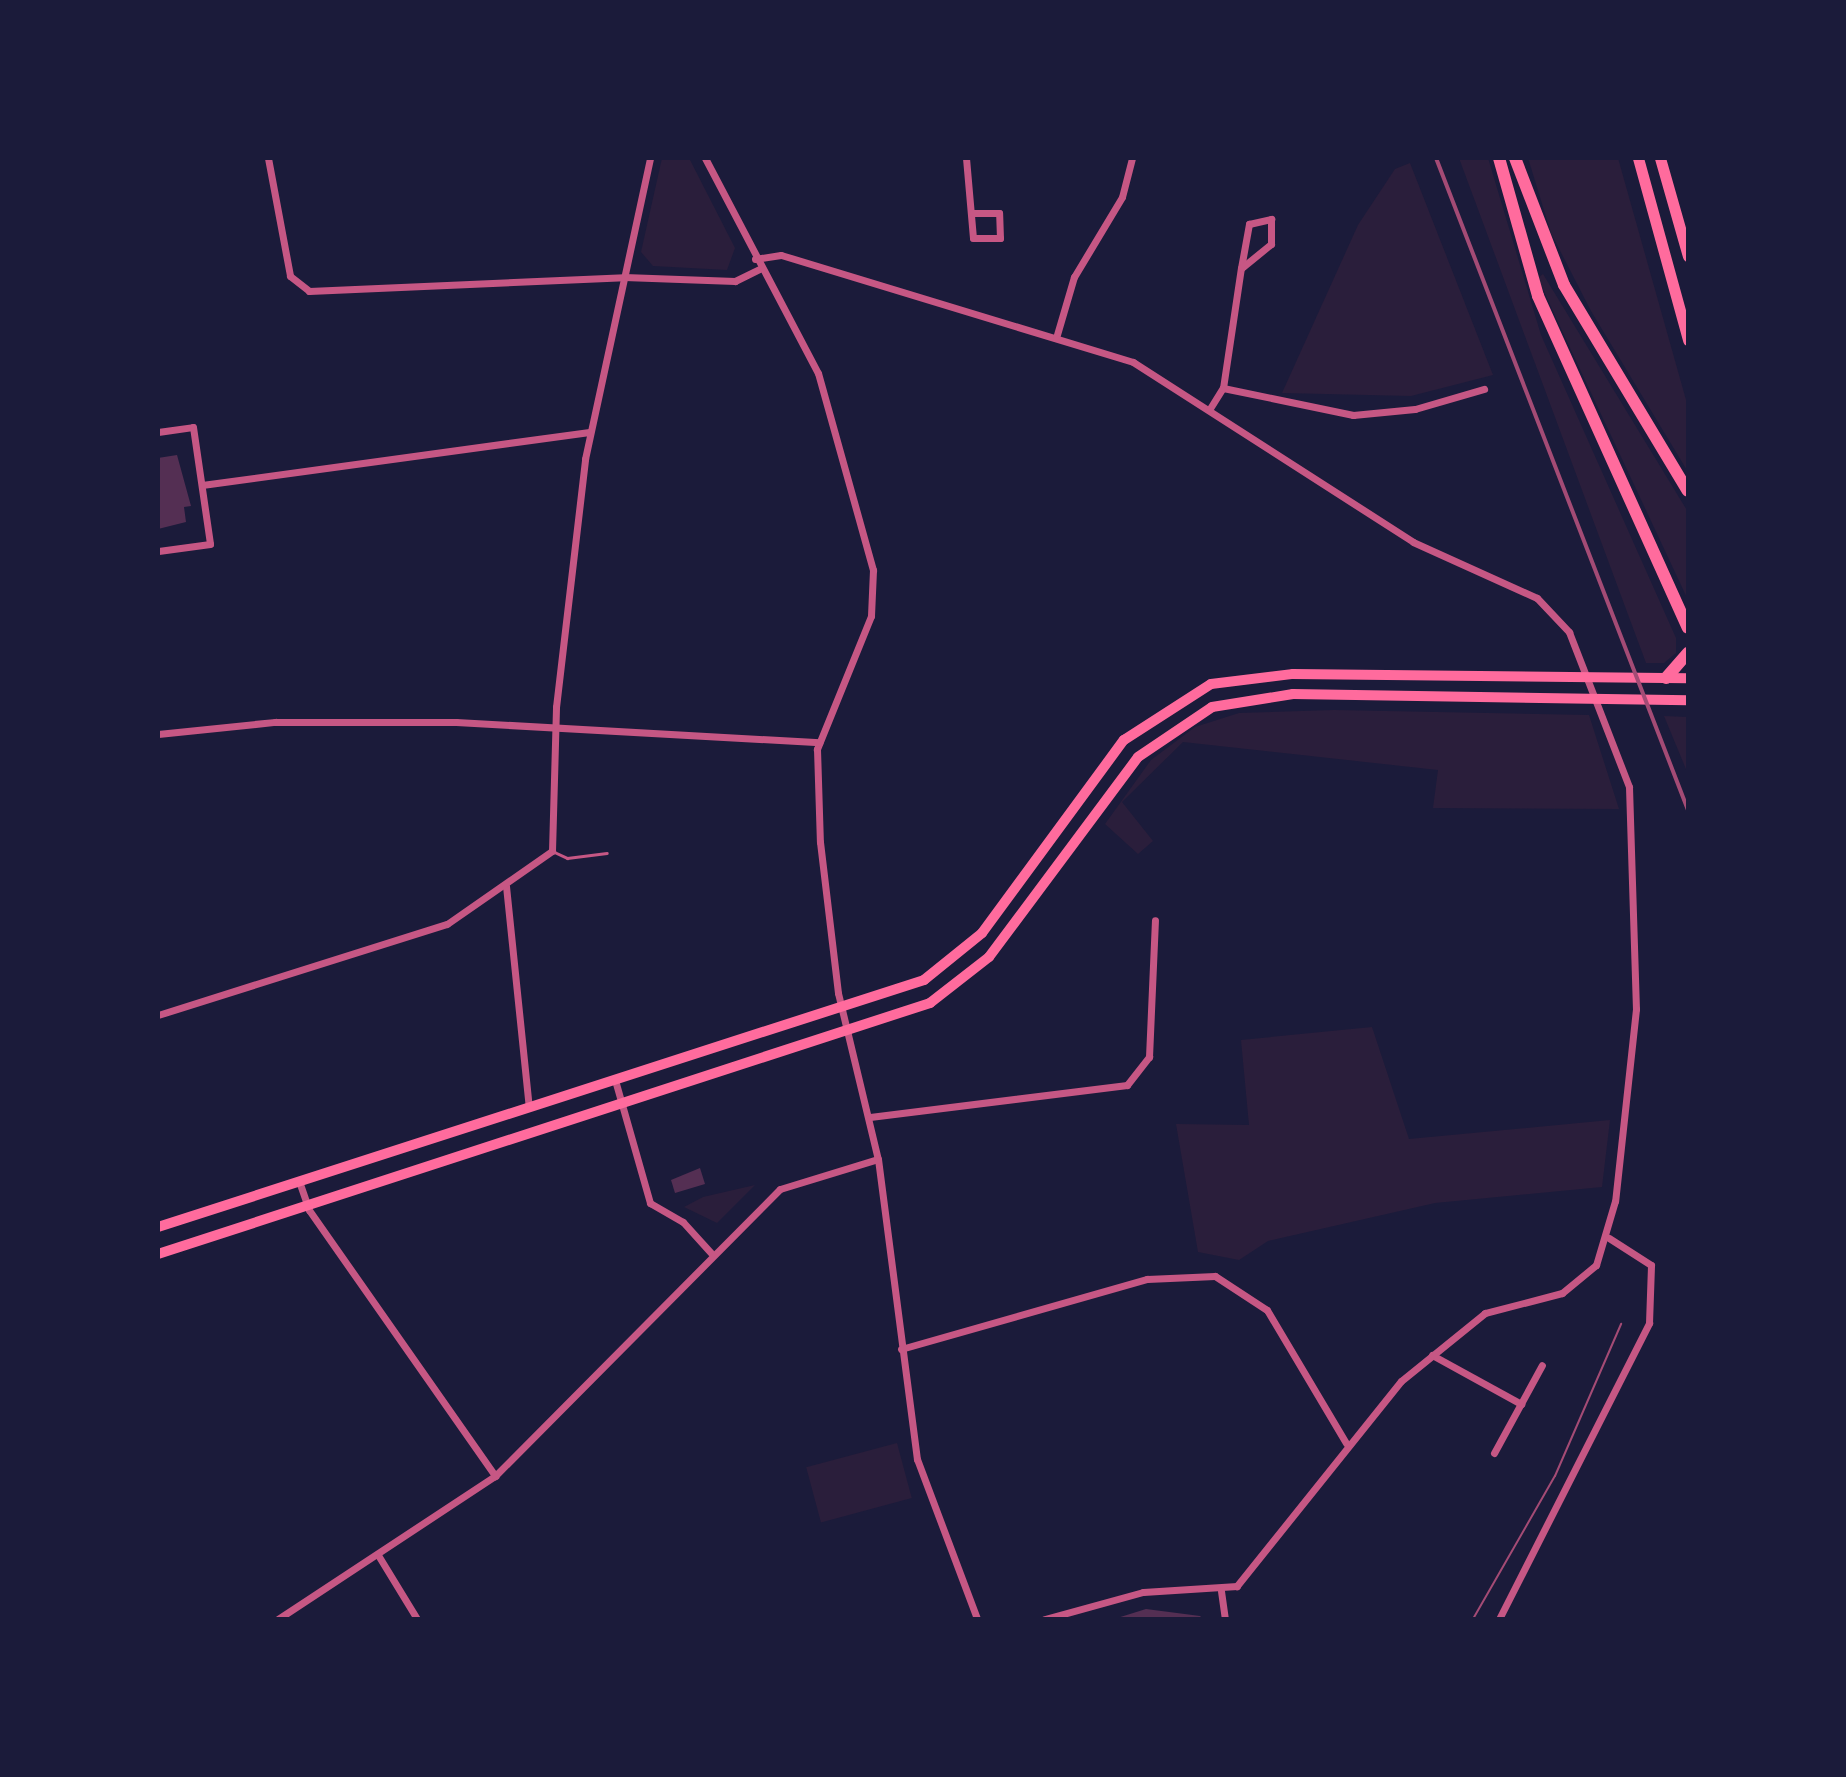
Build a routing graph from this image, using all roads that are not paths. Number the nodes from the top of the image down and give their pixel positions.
1 (268, 158) edge
2 (650, 158) edge
3 (705, 158) edge
4 (966, 158) edge
5 (1132, 158) edge
6 (1499, 158) edge
7 (1515, 158) edge
8 (1638, 158) edge
9 (1660, 158) edge
10 (973, 213) junction
11 (1688, 256) edge
12 (755, 259) junction
13 (1241, 268) junction
14 (760, 269) junction
15 (624, 277) junction
16 (1056, 338) junction
17 (1688, 340) edge
18 (1223, 388) junction
19 (1484, 389) dead end
20 (1209, 410) junction
21 (158, 432) edge
22 (589, 432) junction
23 (202, 485) junction
24 (1688, 491) edge
25 (158, 551) edge
26 (1680, 611) junction
27 (1688, 628) edge
28 (1688, 636) edge
29 (1688, 653) edge
30 (1664, 678) junction
31 (1688, 678) edge
32 (1688, 700) edge
33 (555, 728) junction
34 (158, 734) edge
35 (819, 742) junction
36 (552, 851) junction
37 (607, 853) dead end
38 (506, 886) junction
39 (1155, 920) dead end
40 (841, 1009) junction
41 (158, 1015) edge
42 (847, 1032) junction
43 (615, 1080) junction
44 (621, 1102) junction
45 (529, 1107) junction
46 (870, 1117) junction
47 (878, 1159) junction
48 (300, 1184) junction
49 (309, 1210) junction
50 (158, 1227) edge
51 (1609, 1238) junction
52 (711, 1253) junction
53 (158, 1254) edge
54 (901, 1349) junction
55 (1432, 1355) junction
56 (1542, 1365) dead end
57 (1521, 1404) junction
58 (1346, 1443) junction
59 (1494, 1453) dead end
60 (495, 1476) junction
61 (378, 1555) junction
62 (1221, 1591) junction
63 (278, 1619) edge
64 (417, 1619) edge
65 (977, 1619) edge
66 (1045, 1619) edge
67 (1225, 1619) edge
68 (1499, 1619) edge

1 - 15 street
2 - 15 street
3 - 12 street
4 - 10 street
5 - 16 street
6 - 26 highway
7 - 24 highway
8 - 17 highway
9 - 11 highway
10 - 10 street
12 - 14 street
12 - 16 street
13 - 13 street
13 - 18 street
14 - 15 street
14 - 35 street
15 - 22 street
16 - 20 street
18 - 19 street
18 - 20 street
20 - 51 street
21 - 23 street
22 - 23 street
22 - 33 street
23 - 25 street
26 - 27 highway
26 - 28 highway
29 - 30 highway
30 - 31 main road
30 - 40 main road
32 - 42 main road
33 - 34 street
33 - 35 street
33 - 36 street
35 - 40 street
36 - 37 lane
36 - 38 street
38 - 41 street
38 - 45 street
39 - 46 street
40 - 42 street
40 - 43 main road
42 - 44 main road
42 - 46 street
43 - 44 street
43 - 45 main road
44 - 49 main road
44 - 52 street
45 - 48 main road
46 - 47 street
47 - 52 street
47 - 54 street
48 - 49 street
48 - 50 main road
49 - 53 main road
49 - 60 street
51 - 55 street
51 - 68 street
52 - 60 street
54 - 58 street
54 - 65 street
55 - 57 street
55 - 58 street
56 - 57 street
57 - 59 street
58 - 62 street
60 - 61 street
61 - 63 street
61 - 64 street
62 - 66 street
62 - 67 street

